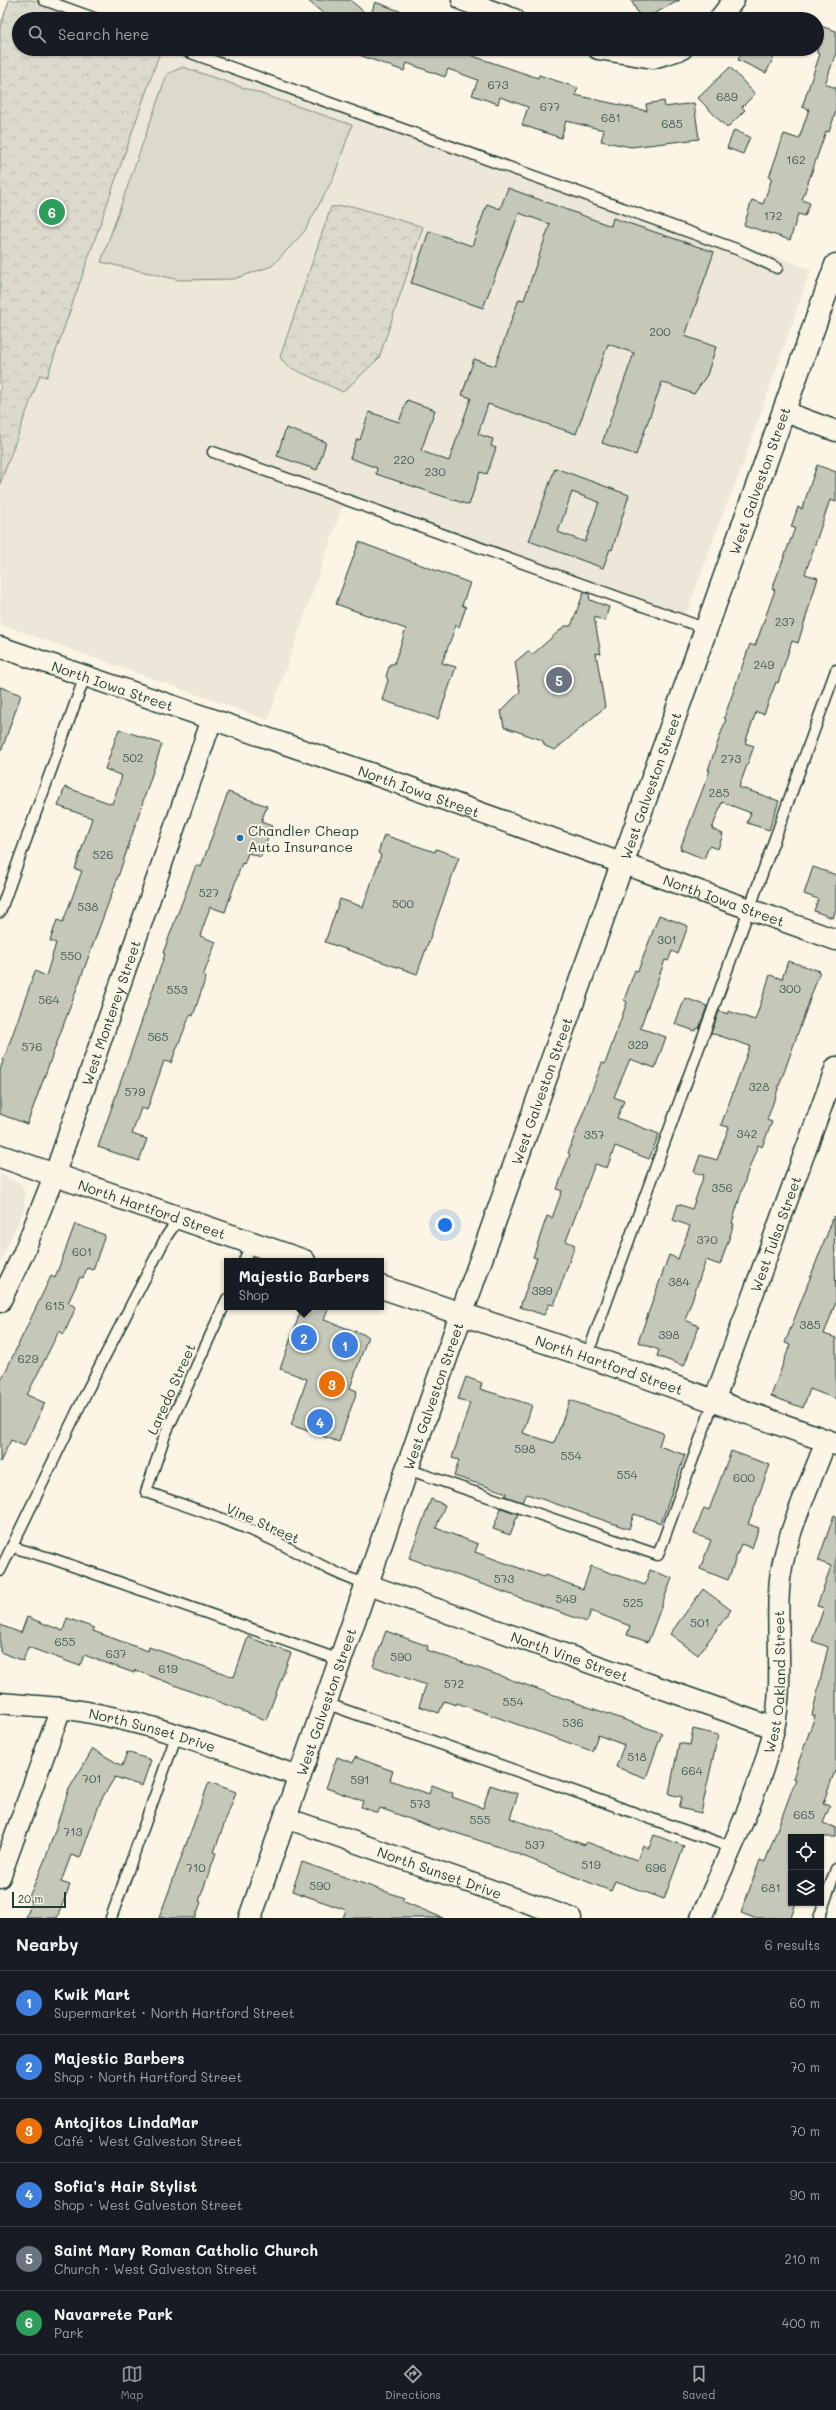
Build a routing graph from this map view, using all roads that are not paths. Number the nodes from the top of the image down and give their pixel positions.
1 (44, 0) edge
2 (462, 0) edge
3 (734, 0) edge
4 (77, 12) edge
5 (495, 12) edge
6 (725, 12) edge
7 (199, 56) edge
8 (641, 56) edge
9 (659, 56) edge
10 (836, 265) edge
11 (777, 268) dead end
12 (785, 412) junction
13 (836, 430) edge
14 (213, 452) dead end
15 (707, 629) junction
16 (0, 647) edge
17 (836, 670) edge
18 (85, 676) junction
19 (212, 719) junction
20 (623, 864) junction
21 (748, 910) junction
22 (0, 912) edge
23 (836, 940) edge
24 (836, 1067) edge
25 (0, 1156) edge
26 (54, 1176) junction
27 (179, 1218) junction
28 (248, 1252) edge
29 (285, 1258) edge
30 (384, 1288) edge
31 (0, 1302) edge
32 (224, 1306) edge
33 (461, 1315) junction
34 (587, 1356) junction
35 (714, 1401) junction
36 (831, 1442) edge
37 (407, 1469) junction
38 (146, 1492) joint
39 (12, 1547) junction
40 (0, 1571) edge
41 (366, 1584) junction
42 (340, 1660) junction
43 (0, 1703) edge
44 (325, 1703) junction
45 (61, 1708) junction
46 (774, 1728) junction
47 (177, 1734) junction
48 (300, 1777) junction
49 (286, 1818) junction
50 (732, 1847) junction
51 (836, 1869) edge
52 (0, 1877) edge
53 (111, 1918) edge
54 (250, 1918) edge
55 (571, 1918) edge
56 (701, 1918) edge
57 (818, 1918) edge

1 - 4 lane
2 - 5 street
3 - 6 street
7 - 11 lane
8 - 9 street
10 - 12 street, West Galveston Street
12 - 13 street
12 - 15 street, West Galveston Street
14 - 15 lane
15 - 20 street, West Galveston Street
16 - 18 street, North Iowa Street
17 - 21 lane
18 - 19 street, North Iowa Street
18 - 22 lane
19 - 20 street, North Iowa Street
19 - 26 street, West Monterey Street
20 - 21 street, North Iowa Street
20 - 33 street, West Galveston Street
21 - 23 street, North Iowa Street
21 - 34 lane
24 - 35 street, West Tulsa Street
25 - 26 street, North Hartford Street
26 - 27 street, North Hartford Street
26 - 31 street, West Monterey Street
27 - 28 street, North Hartford Street
27 - 39 lane
28 - 29 street, North Hartford Street
30 - 33 street, North Hartford Street
32 - 38 lane, Laredo Street
33 - 34 street, North Hartford Street
33 - 37 street, West Galveston Street
34 - 35 street, North Hartford Street
35 - 36 street, North Hartford Street
35 - 37 lane
36 - 46 street, West Oakland Street
37 - 41 street, West Galveston Street
38 - 41 lane, Vine Street
39 - 40 lane
39 - 42 lane
41 - 42 street, West Galveston Street
41 - 46 street, North Vine Street
42 - 44 street, West Galveston Street
43 - 45 street, North Sunset Drive
44 - 48 street, West Galveston Street
44 - 50 lane
45 - 47 street, North Sunset Drive
45 - 52 street
46 - 50 street, West Oakland Street
47 - 48 street, North Sunset Drive
47 - 53 lane
48 - 49 street, West Galveston Street
49 - 54 street, West Galveston Street
49 - 55 street, North Sunset Drive
50 - 56 street, West Oakland Street
51 - 57 lane

